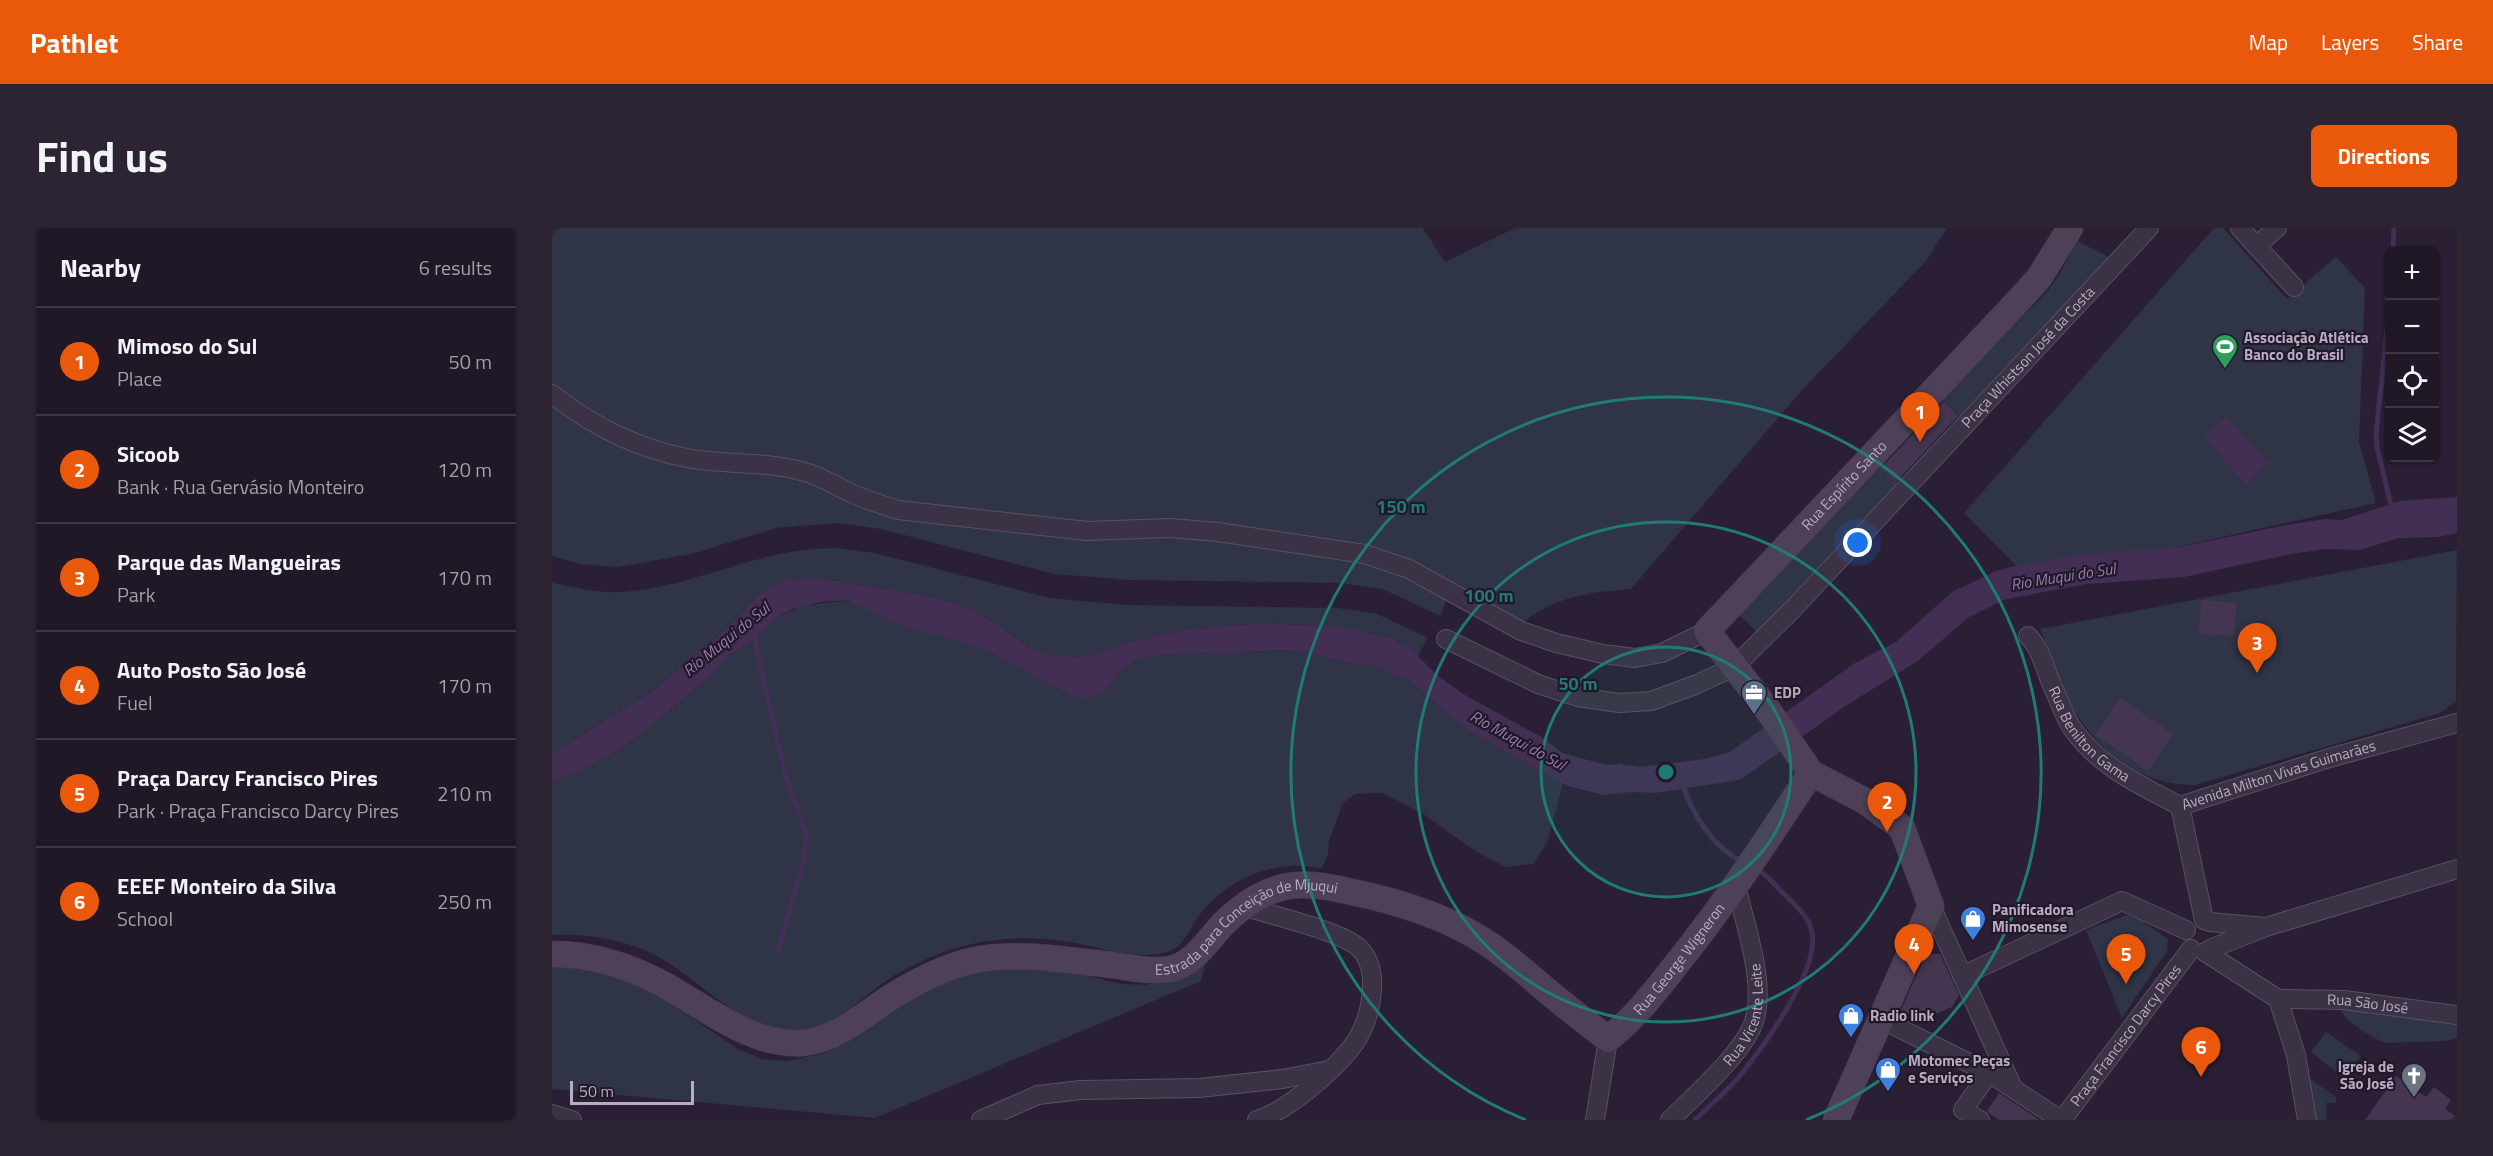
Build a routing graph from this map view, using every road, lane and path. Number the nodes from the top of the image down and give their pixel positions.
1 (2070, 228) edge
2 (2148, 228) edge
3 (2240, 228) edge
4 (2277, 228) edge
5 (2256, 246) junction
6 (2294, 287) dead end
7 (552, 394) edge
8 (1707, 631) junction
9 (2028, 636) dead end
10 (1446, 639) dead end
11 (1734, 667) junction
12 (2457, 723) edge
13 (1804, 763) junction
14 (2180, 806) junction
15 (2457, 869) edge
16 (1745, 873) junction
17 (1244, 906) junction
18 (1931, 906) junction
19 (2206, 921) junction
20 (2266, 927) junction
21 (2186, 930) junction
22 (2202, 950) junction
23 (552, 954) edge
24 (1962, 976) junction
25 (2278, 999) junction
26 (2457, 1015) edge
27 (1881, 1019) junction
28 (1608, 1039) junction
29 (1329, 1070) junction
30 (1989, 1073) junction
31 (2013, 1088) junction
32 (552, 1114) edge
33 (572, 1120) edge
34 (981, 1120) edge
35 (1257, 1120) edge
36 (1595, 1120) edge
37 (1670, 1120) edge
38 (1836, 1120) edge
39 (1980, 1120) edge
40 (2061, 1120) edge
41 (2307, 1120) edge

1 - 8 main road, Rua Espírito Santo
2 - 11 street, Praça Whistson José da Costa
3 - 5 street
4 - 5 street
5 - 6 street
7 - 8 street
8 - 11 main road
9 - 14 street, Rua Benilton Gama
10 - 11 street, Praça Whistson José da Costa
11 - 13 main road
12 - 14 street, Avenida Milton Vivas Guimarães
13 - 16 main road, Rua George Wigneron
13 - 18 main road
14 - 19 street, Avenida Milton Vivas Guimarães
15 - 20 street
16 - 28 main road, Rua George Wigneron
16 - 37 street, Rua Vicente Leite
17 - 23 main road, Estrada para Conceição de Mjuqui
17 - 28 main road, Estrada para Conceição de Mjuqui
17 - 29 street
18 - 24 street
18 - 27 main road
19 - 20 street
19 - 21 street
19 - 22 street
20 - 22 street
21 - 22 street
21 - 24 street
22 - 25 street
22 - 40 street, Praça Francisco Darcy Pires
24 - 31 street
25 - 26 street, Rua São José
25 - 41 street
27 - 30 street
27 - 38 main road
28 - 36 street
29 - 34 street
29 - 35 street
30 - 31 street
30 - 39 street
31 - 40 street
32 - 33 street

